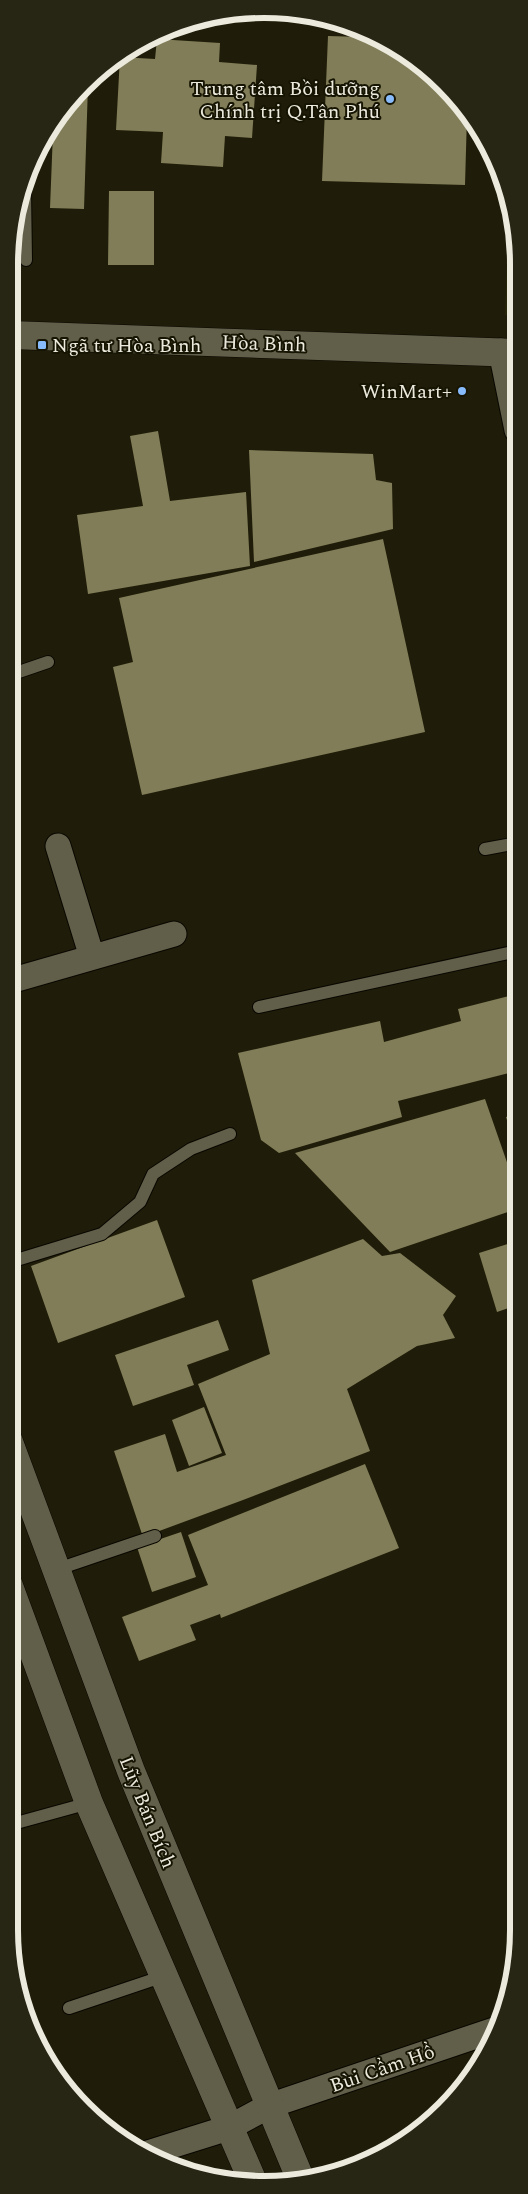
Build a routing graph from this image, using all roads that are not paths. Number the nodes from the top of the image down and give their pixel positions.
1 (25, 203) edge
2 (26, 260) dead end
3 (18, 334) edge
4 (509, 352) edge
5 (48, 662) dead end
6 (18, 672) edge
7 (510, 844) edge
8 (58, 846) dead end
9 (485, 849) dead end
10 (174, 934) dead end
11 (510, 953) edge
12 (92, 957) junction
13 (18, 979) edge
14 (259, 1007) dead end
15 (230, 1134) dead end
16 (18, 1260) edge
17 (18, 1467) edge
18 (155, 1536) dead end
19 (56, 1570) junction
20 (18, 1618) edge
21 (89, 1803) junction
22 (18, 1823) edge
23 (164, 1976) junction
24 (69, 2008) dead end
25 (488, 2032) edge
26 (269, 2106) junction
27 (228, 2128) junction
28 (155, 2151) edge
29 (298, 2174) edge
30 (250, 2176) edge

1 - 2 lane
3 - 4 main road, Hòa Bình
5 - 6 lane
7 - 9 lane
8 - 12 street
10 - 12 street
11 - 14 lane
12 - 13 street
15 - 16 lane
17 - 19 main road, Lũy Bán Bích
18 - 19 lane
19 - 26 main road, Lũy Bán Bích
20 - 21 main road
21 - 22 lane
21 - 23 main road
23 - 24 lane
23 - 27 main road
25 - 26 street, Bùi Cẩm Hổ
26 - 27 street, Bùi Cẩm Hổ
26 - 29 main road, Lũy Bán Bích
27 - 28 street, Bùi Cẩm Hổ
27 - 30 main road

